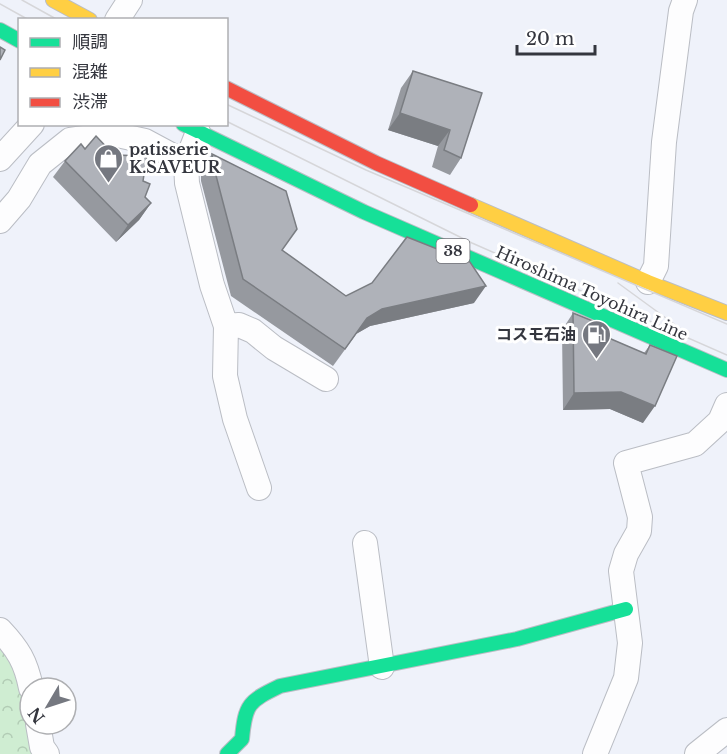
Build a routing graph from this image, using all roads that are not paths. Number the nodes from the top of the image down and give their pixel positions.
1 (53, 0) edge
2 (129, 0) edge
3 (685, 0) edge
4 (86, 18) edge
5 (118, 18) edge
6 (0, 30) edge
7 (18, 40) edge
8 (228, 89) edge
9 (30, 126) edge
10 (191, 128) edge
11 (0, 159) edge
12 (186, 163) junction
13 (0, 221) edge
14 (648, 282) junction
15 (727, 313) edge
16 (226, 326) junction
17 (727, 370) edge
18 (326, 378) dead end
19 (727, 405) edge
20 (259, 488) dead end
21 (365, 543) dead end
22 (626, 609) junction
23 (0, 630) edge
24 (382, 667) junction
25 (28, 676) edge
26 (727, 730) edge
27 (40, 736) edge
28 (47, 754) edge
29 (227, 754) edge
30 (595, 754) edge
31 (697, 754) edge

1 - 4 main road
2 - 5 street
3 - 14 street
6 - 7 main road
8 - 14 main road, Hiroshima Toyohira Line
9 - 11 street
10 - 12 street
10 - 17 main road, Hiroshima Toyohira Line / 38
12 - 13 street
12 - 16 street
14 - 15 main road, Hiroshima Toyohira Line
16 - 18 street
16 - 20 street
19 - 22 street
21 - 24 street
22 - 24 main road
22 - 30 street
23 - 25 street
24 - 29 main road
26 - 31 street
27 - 28 street

